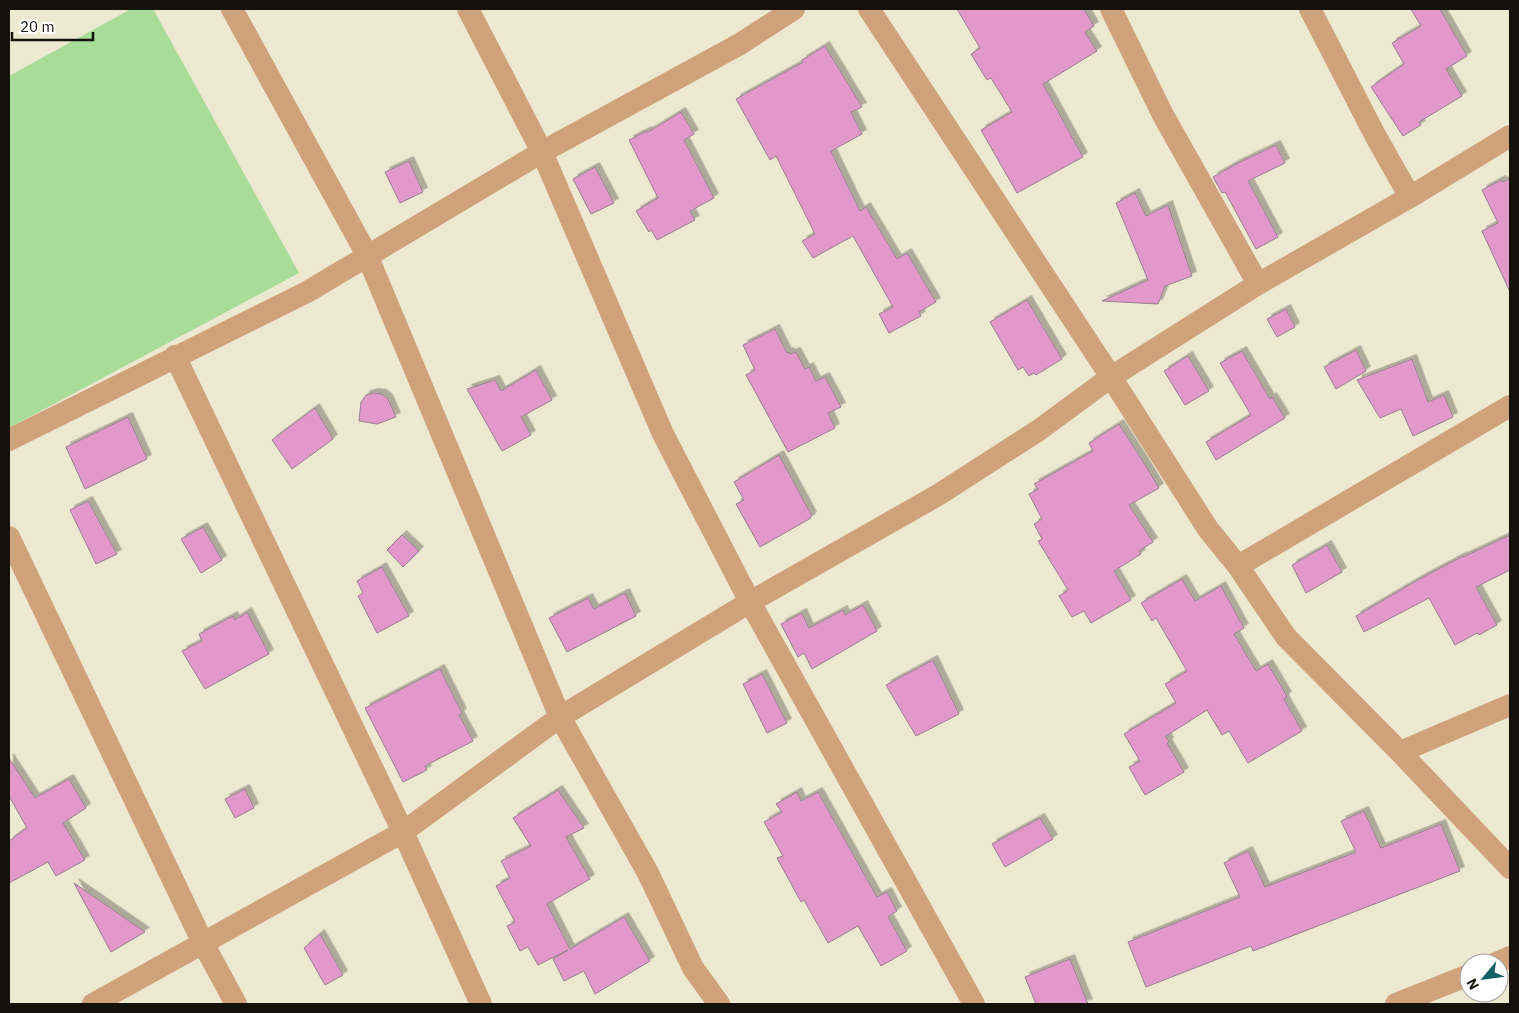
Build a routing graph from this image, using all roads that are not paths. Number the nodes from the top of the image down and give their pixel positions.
1 (232, 9) edge
2 (468, 9) edge
3 (794, 9) edge
4 (869, 9) edge
5 (1111, 9) edge
6 (1310, 9) edge
7 (1510, 136) edge
8 (542, 152) junction
9 (1410, 197) junction
10 (367, 255) junction
11 (1258, 284) junction
12 (176, 356) junction
13 (1111, 377) junction
14 (1510, 406) edge
15 (9, 440) edge
16 (9, 537) edge
17 (1238, 566) junction
18 (750, 602) junction
19 (1510, 705) edge
20 (560, 717) junction
21 (1400, 752) junction
22 (404, 832) junction
23 (1510, 868) edge
24 (202, 943) junction
25 (1459, 979) edge
26 (93, 1004) edge
27 (236, 1004) edge
28 (481, 1004) edge
29 (719, 1004) edge
30 (974, 1004) edge
31 (1396, 1004) edge

1 - 10 street
2 - 8 street
3 - 8 street
4 - 13 street
5 - 11 street
6 - 9 street
7 - 9 street
8 - 10 street
8 - 18 street
9 - 11 street
10 - 12 street
10 - 20 street
11 - 13 street
12 - 15 street
12 - 22 street
13 - 17 street
13 - 18 street
14 - 17 street
16 - 24 street
17 - 21 street
18 - 20 street
18 - 30 street
19 - 21 street
20 - 22 street
20 - 29 street
21 - 23 street
22 - 24 street
22 - 28 street
24 - 26 street
24 - 27 street
25 - 31 street

